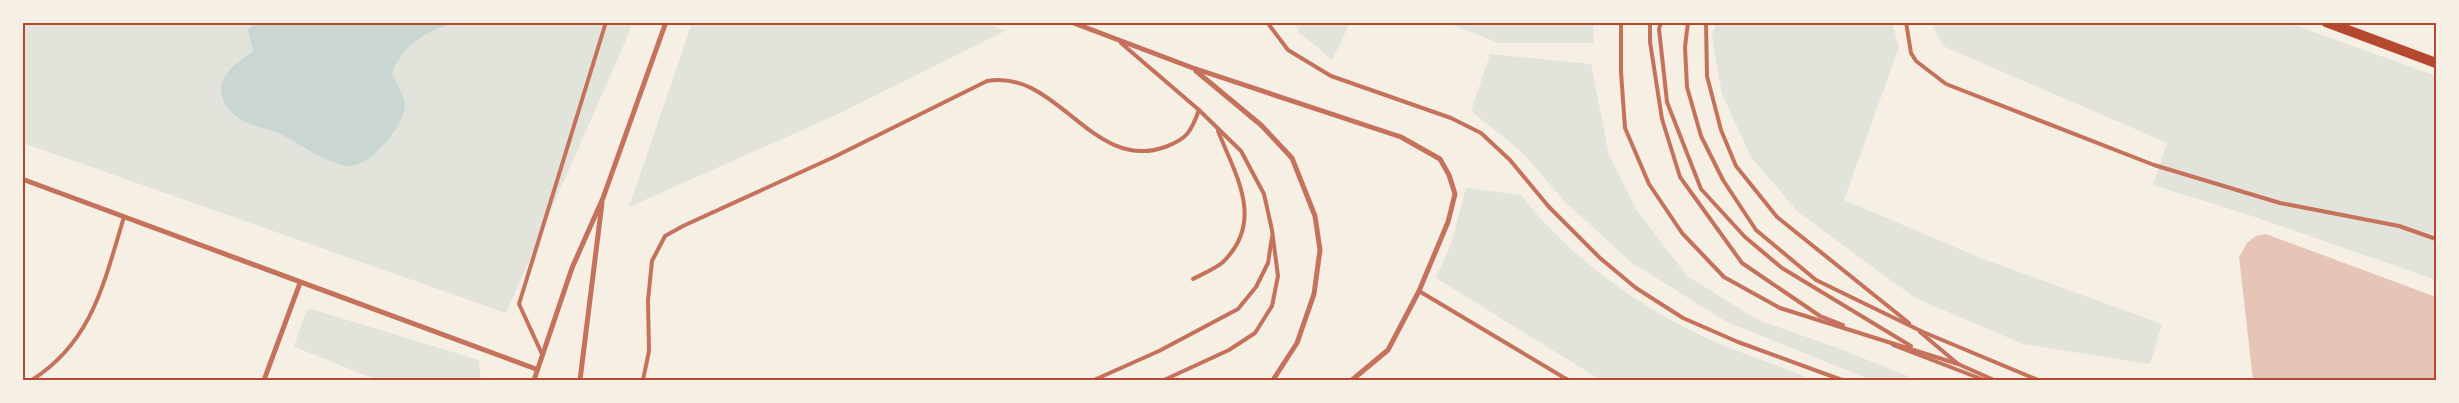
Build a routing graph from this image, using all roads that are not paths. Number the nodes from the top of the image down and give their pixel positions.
1 (606, 22) edge
2 (666, 22) edge
3 (1071, 22) edge
4 (1267, 22) edge
5 (1621, 22) edge
6 (1650, 22) edge
7 (1661, 22) edge
8 (1688, 22) edge
9 (1706, 22) edge
10 (1906, 22) edge
11 (2326, 22) edge
12 (1121, 43) junction
13 (2436, 63) edge
14 (1193, 68) junction
15 (1199, 110) junction
16 (1217, 128) junction
17 (22, 179) edge
18 (603, 198) junction
19 (124, 217) junction
20 (1272, 230) junction
21 (2436, 239) edge
22 (1193, 279) dead end
23 (300, 283) junction
24 (1419, 290) junction
25 (1917, 349) junction
26 (542, 354) junction
27 (1958, 364) junction
28 (536, 369) junction
29 (32, 380) edge
30 (264, 380) edge
31 (534, 380) edge
32 (580, 380) edge
33 (643, 380) edge
34 (1094, 380) edge
35 (1164, 380) edge
36 (1273, 380) edge
37 (1352, 380) edge
38 (1568, 380) edge
39 (1842, 380) edge
40 (1984, 380) edge
41 (1994, 380) edge
42 (2038, 380) edge

1 - 26 lane
2 - 18 street
3 - 12 street
4 - 39 lane
5 - 25 lane
6 - 40 lane
7 - 25 lane
8 - 42 lane
9 - 27 lane
10 - 21 lane
11 - 13 main road
12 - 14 street
12 - 15 lane
14 - 24 street
14 - 36 street
15 - 16 lane
15 - 33 lane
16 - 20 lane
16 - 22 lane
17 - 19 street
18 - 26 street
18 - 32 street
19 - 23 street
19 - 29 lane
20 - 34 lane
20 - 35 lane
23 - 28 street
23 - 30 street
24 - 37 street
24 - 38 lane
25 - 27 lane
26 - 28 street
27 - 41 lane
28 - 31 street

